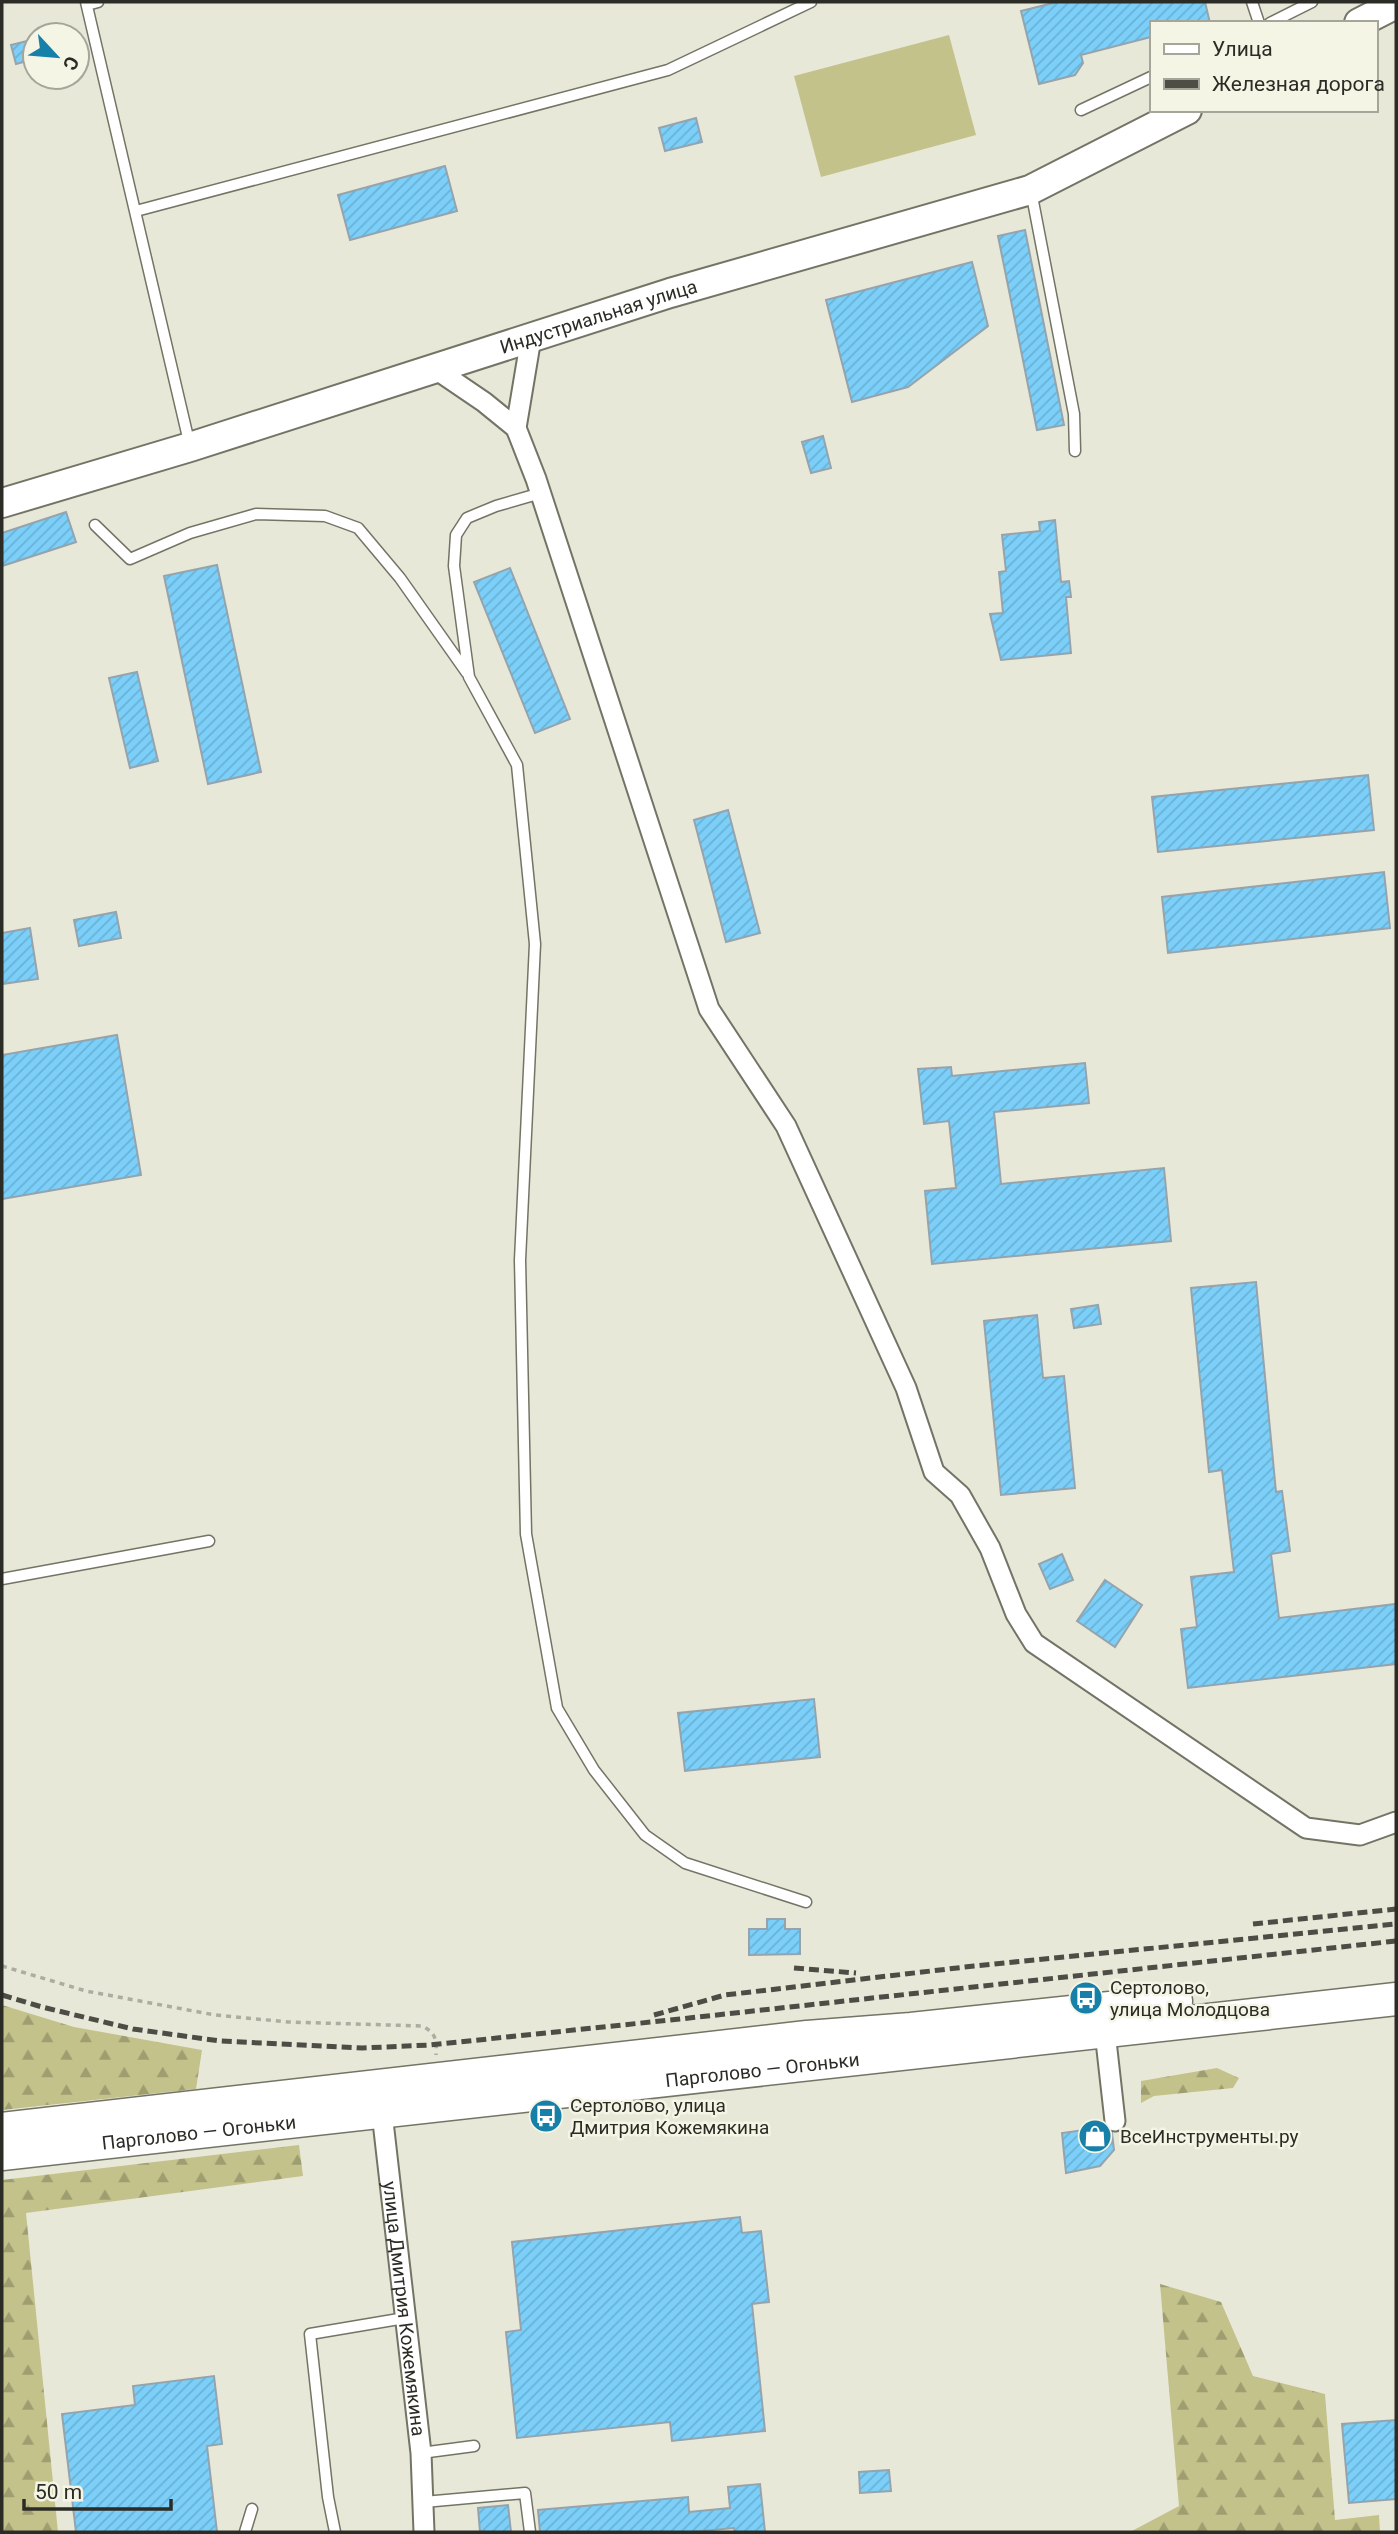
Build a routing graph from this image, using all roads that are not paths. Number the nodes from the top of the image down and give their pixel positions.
1 (99, 2) edge
2 (811, 2) edge
3 (1252, 2) edge
4 (1312, 2) edge
5 (87, 3) edge
6 (1396, 4) edge
7 (1258, 21) edge
8 (1274, 21) edge
9 (1363, 21) edge
10 (1150, 77) edge
11 (1081, 110) dead end
12 (1183, 112) edge
13 (1030, 190) junction
14 (135, 211) junction
15 (531, 338) junction
16 (434, 368) junction
17 (516, 428) junction
18 (190, 447) junction
19 (1074, 452) dead end
20 (541, 493) junction
21 (2, 503) edge
22 (95, 525) dead end
23 (470, 677) junction
24 (209, 1541) dead end
25 (2, 1579) edge
26 (1396, 1822) edge
27 (806, 1902) dead end
28 (1396, 1977) edge
29 (1396, 1999) edge
30 (1105, 2032) junction
31 (380, 2098) junction
32 (1115, 2121) dead end
33 (2, 2129) edge
34 (2, 2154) edge
35 (405, 2318) junction
36 (474, 2446) dead end
37 (421, 2454) junction
38 (424, 2502) junction
39 (253, 2509) dead end
40 (245, 2532) edge
41 (335, 2532) edge
42 (424, 2532) edge
43 (530, 2532) edge

1 - 5 lane
2 - 14 lane
3 - 7 lane
4 - 8 lane
5 - 14 lane
6 - 9 street
10 - 11 lane
12 - 13 street, Индустриальная улица
13 - 15 street, Индустриальная улица
13 - 19 lane
14 - 18 lane
15 - 16 street, Индустриальная улица
15 - 17 street
16 - 17 street
16 - 18 street, Индустриальная улица
17 - 20 street
18 - 21 street, Индустриальная улица
20 - 23 lane
20 - 26 street
22 - 23 lane
23 - 27 lane
24 - 25 lane
28 - 31 main road, Парголово — Огоньки
29 - 30 main road, Парголово — Огоньки
30 - 31 main road, Парголово — Огоньки
30 - 32 street
31 - 33 main road, Парголово — Огоньки
31 - 34 main road, Парголово — Огоньки
31 - 35 street, улица Дмитрия Кожемякина
35 - 37 street, улица Дмитрия Кожемякина
35 - 41 lane
36 - 37 lane
37 - 38 street, улица Дмитрия Кожемякина
38 - 42 street, улица Дмитрия Кожемякина
38 - 43 lane
39 - 40 lane

